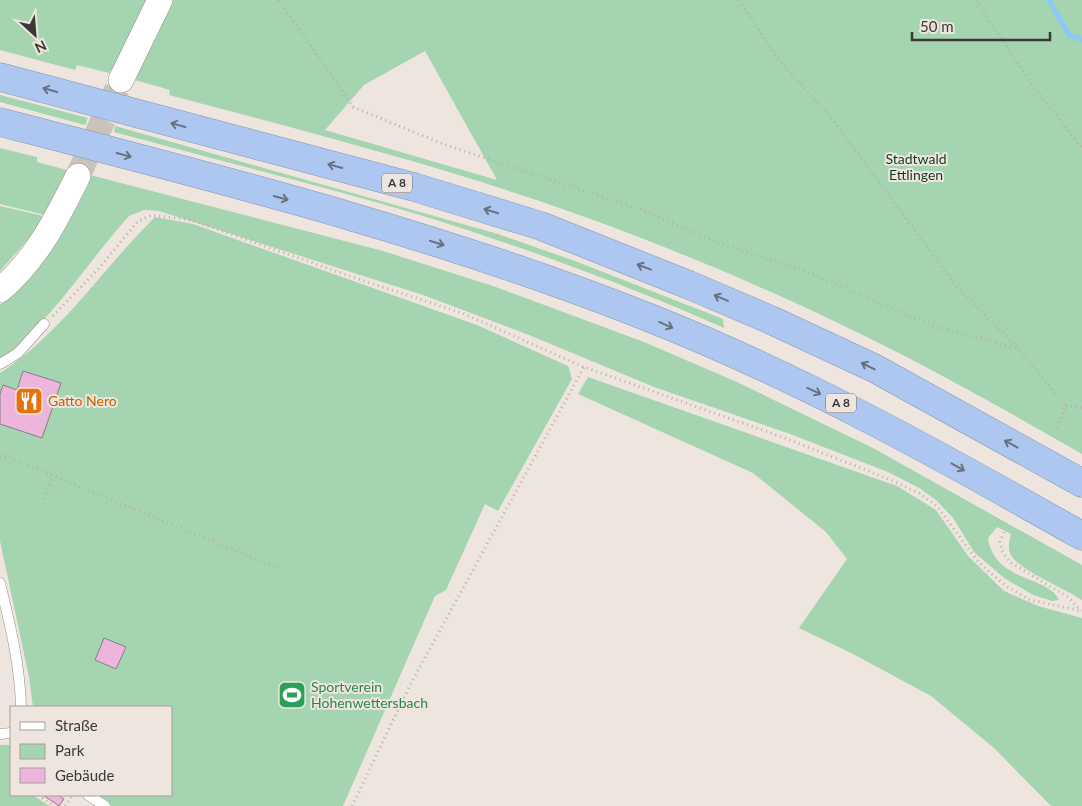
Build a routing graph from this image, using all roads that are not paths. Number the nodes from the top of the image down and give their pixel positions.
1 (160, 0) edge
2 (0, 76) edge
3 (121, 80) tunnel mouth
4 (0, 122) edge
5 (78, 176) tunnel mouth
6 (0, 290) edge
7 (44, 324) road end
8 (0, 364) edge
9 (1082, 483) edge
10 (1082, 536) edge
11 (0, 583) edge
12 (21, 706) edge
13 (90, 796) edge
14 (105, 806) edge

1 - 3 street
9 -> 2 highway, A 8
4 -> 10 highway, A 8
5 - 6 street
7 - 8 lane
11 - 12 lane
13 - 14 lane

